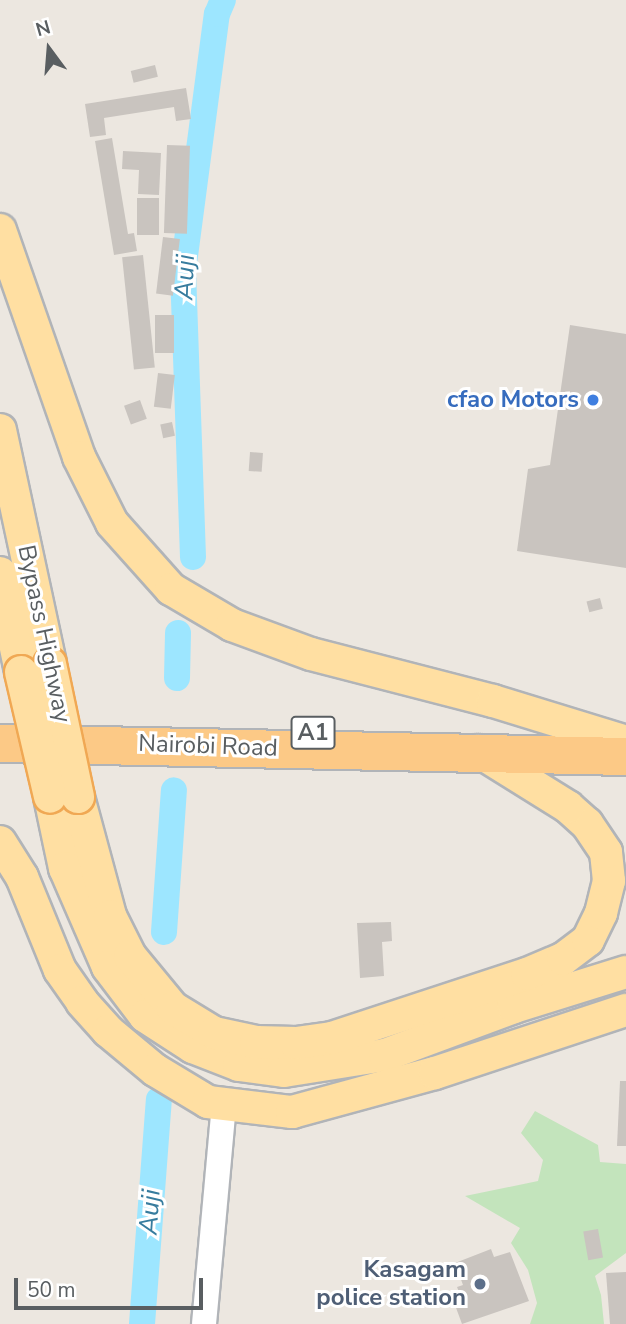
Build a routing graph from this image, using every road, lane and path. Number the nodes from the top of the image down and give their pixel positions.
1 (0, 230) edge
2 (0, 430) edge
3 (0, 573) edge
4 (36, 668) junction
5 (0, 726) edge
6 (0, 743) edge
7 (624, 745) edge
8 (478, 751) junction
9 (64, 797) junction
10 (0, 842) edge
11 (626, 972) edge
12 (626, 1010) edge
13 (224, 1104) junction
14 (204, 1324) edge

1 - 7 main road
2 - 4 main road, Bypass Highway
3 - 4 main road, Bypass Highway
4 - 9 main road, Bypass Highway, bridge
5 - 7 highway, Nairobi Road / A1
6 - 8 highway, Nairobi Road / A1
7 - 8 highway, Nairobi Road / A1
8 - 9 main road
9 - 11 main road
10 - 13 main road
12 - 13 main road
13 - 14 street

